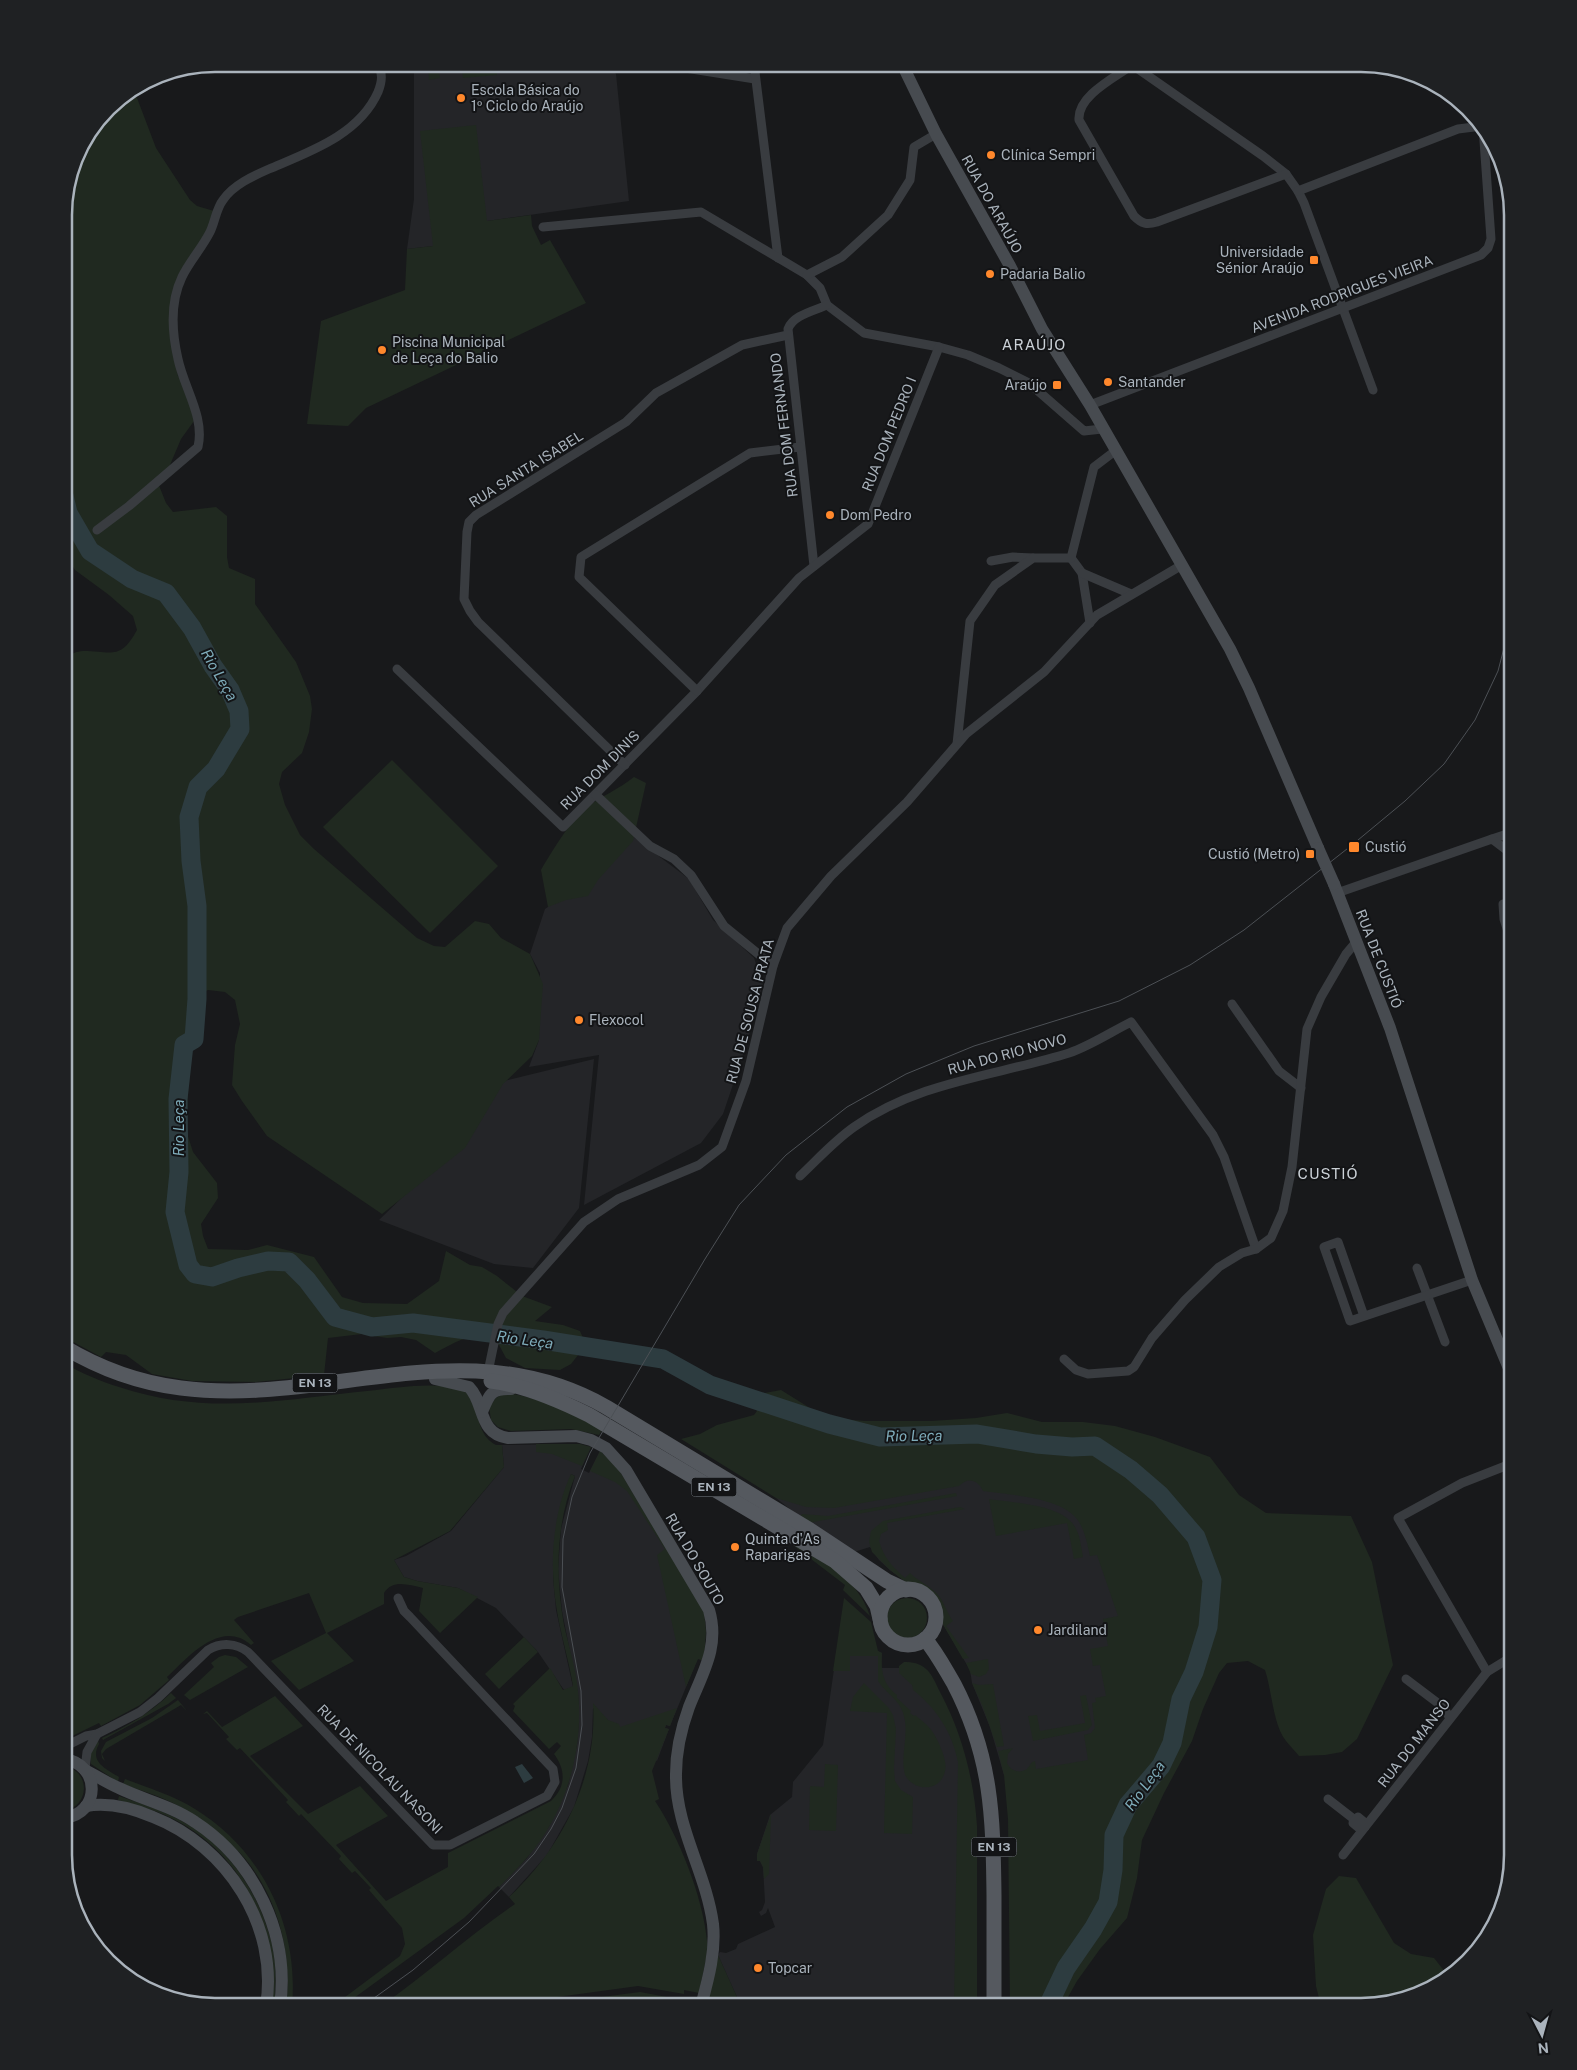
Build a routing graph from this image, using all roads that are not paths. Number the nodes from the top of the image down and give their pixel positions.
1 (381, 73) edge
2 (717, 73) edge
3 (755, 73) edge
4 (910, 73) edge
5 (1120, 73) edge
6 (1143, 73) edge
7 (755, 79) junction
8 (1474, 128) edge
9 (936, 134) junction
10 (1483, 141) edge
11 (1286, 174) junction
12 (1298, 190) junction
13 (543, 227) dead end
14 (778, 258) junction
15 (807, 275) junction
16 (827, 305) junction
17 (1342, 310) junction
18 (788, 335) junction
19 (940, 347) junction
20 (1373, 390) dead end
21 (1090, 405) junction
22 (1102, 429) junction
23 (800, 447) junction
24 (1115, 451) junction
25 (97, 530) dead end
26 (1033, 558) junction
27 (1071, 558) junction
28 (991, 561) dead end
29 (1182, 565) junction
30 (814, 566) junction
31 (1082, 573) junction
32 (1131, 594) junction
33 (1090, 623) junction
34 (397, 668) dead end
35 (697, 691) junction
36 (957, 745) junction
37 (625, 764) junction
38 (596, 795) junction
39 (1504, 835) edge
40 (1492, 839) junction
41 (1504, 848) edge
42 (1336, 888) junction
43 (1503, 904) dead end
44 (1504, 919) edge
45 (1357, 941) junction
46 (773, 966) junction
47 (1232, 1004) dead end
48 (1301, 1088) junction
49 (800, 1176) dead end
50 (1256, 1248) junction
51 (1417, 1268) dead end
52 (1472, 1280) junction
53 (1427, 1295) junction
54 (1364, 1316) junction
55 (1445, 1342) dead end
56 (72, 1351) edge
57 (1504, 1356) edge
58 (1064, 1358) dead end
59 (72, 1361) edge
60 (488, 1372) junction
61 (435, 1379) junction
62 (522, 1389) junction
63 (482, 1412) junction
64 (1504, 1467) edge
65 (906, 1590) junction
66 (398, 1598) dead end
67 (880, 1619) junction
68 (925, 1639) junction
69 (1504, 1662) edge
70 (1487, 1672) junction
71 (1406, 1679) dead end
72 (1450, 1718) junction
73 (97, 1734) junction
74 (72, 1742) edge
75 (72, 1761) edge
76 (85, 1769) junction
77 (1328, 1799) dead end
78 (86, 1806) junction
79 (72, 1816) edge
80 (1361, 1824) junction
81 (1343, 1854) dead end
82 (266, 1998) edge
83 (280, 1998) edge
84 (704, 1998) edge
85 (994, 1998) edge

1 - 25 street
2 - 7 street
3 - 7 street
4 - 9 main road, RUA DO ARAÚJO
5 - 11 street
6 - 11 street
7 - 14 street
8 - 12 street
9 - 15 street
9 - 21 main road, RUA DO ARAÚJO
10 - 17 street, AVENIDA RODRIGUES VIEIRA
11 - 12 street
12 - 17 street
13 - 14 street
14 - 15 street
15 - 16 street
16 - 18 street, RUA DOM FERNANDO
16 - 19 street
17 - 20 street
17 - 21 street, AVENIDA RODRIGUES VIEIRA
18 - 23 street, RUA DOM FERNANDO
18 - 37 street, RUA SANTA ISABEL
19 - 22 street
19 - 30 street, RUA DOM PEDRO I
21 - 22 main road, RUA DO ARAÚJO
22 - 24 main road, RUA DO ARAÚJO
23 - 30 street, RUA DOM FERNANDO
23 - 35 street
24 - 27 street
24 - 29 main road, RUA DO ARAÚJO
26 - 27 street
26 - 28 street
26 - 36 street
27 - 31 street
29 - 32 street, RUA DE SOUSA PRATA
29 - 42 main road, RUA DE CUSTIÓ, bridge
30 - 35 street, RUA DOM DINIS
31 - 32 street
31 - 33 street
32 - 33 street, RUA DE SOUSA PRATA
33 - 36 street, RUA DE SOUSA PRATA
34 - 38 street, RUA DOM DINIS
35 - 37 street, RUA DOM DINIS
36 - 46 street, RUA DE SOUSA PRATA
37 - 38 street, RUA DOM DINIS
38 - 46 street
39 - 40 street
40 - 41 street
40 - 42 street
42 - 45 main road, RUA DE CUSTIÓ
43 - 44 street
45 - 48 street
45 - 52 main road, RUA DE CUSTIÓ
46 - 60 street, RUA DE SOUSA PRATA
47 - 48 street
48 - 50 street
49 - 50 street, RUA DO RIO NOVO
50 - 58 street
51 - 53 street
52 - 53 street
52 - 57 main road, RUA DE CUSTIÓ
53 - 54 street
53 - 55 street
54 - 54 street
56 - 60 main road, EN 13
59 - 61 main road, EN 13
60 - 65 main road, EN 13
61 - 62 main road, EN 13
61 - 63 main road, RUA DO SOUTO
62 - 63 main road
62 - 67 main road, EN 13
63 - 84 main road, RUA DO SOUTO
64 - 70 street
65 - 67 main road
65 - 68 main road, EN 13
66 - 73 street, RUA DE NICOLAU NASONI
67 - 68 main road, EN 13
68 - 85 main road, EN 13
69 - 70 street, RUA DO MANSO
70 - 72 street, RUA DO MANSO
71 - 72 street
72 - 80 street, RUA DO MANSO
73 - 74 street, RUA DE NICOLAU NASONI
73 - 76 street
75 - 76 main road
76 - 78 main road
76 - 83 main road
77 - 80 street
78 - 79 main road
78 - 82 main road
80 - 81 street, RUA DO MANSO

